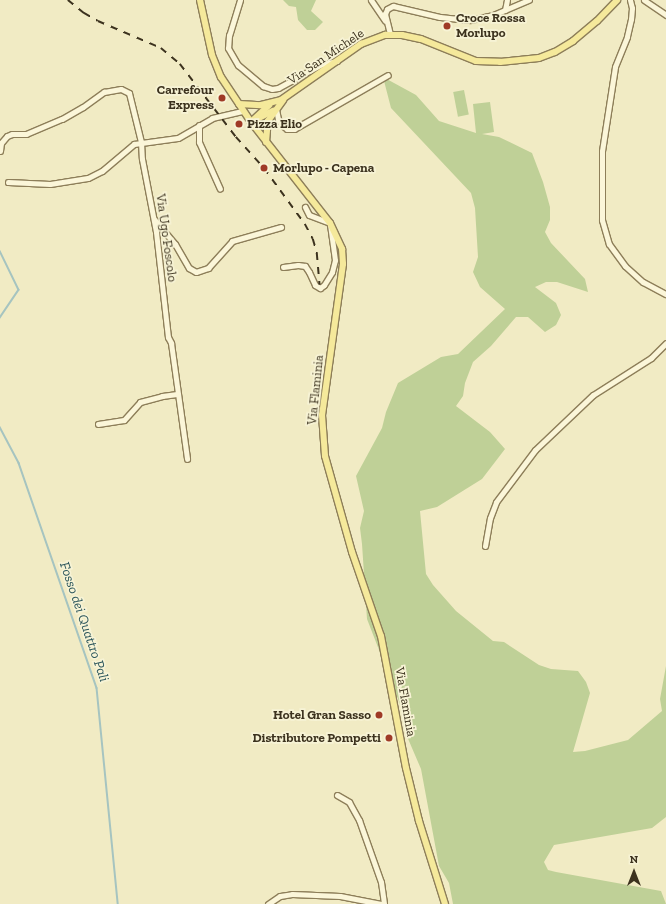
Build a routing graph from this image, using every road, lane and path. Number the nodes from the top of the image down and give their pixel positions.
1 (200, 0) edge
2 (240, 0) edge
3 (371, 0) edge
4 (507, 0) edge
5 (529, 0) edge
6 (617, 0) edge
7 (630, 0) edge
8 (644, 0) edge
9 (505, 10) junction
10 (666, 15) edge
11 (386, 22) junction
12 (390, 34) junction
13 (337, 61) junction
14 (388, 75) dead end
15 (286, 98) junction
16 (239, 104) junction
17 (270, 104) junction
18 (276, 109) junction
19 (243, 111) junction
20 (251, 122) junction
21 (199, 125) junction
22 (141, 142) junction
23 (266, 142) junction
24 (0, 152) edge
25 (8, 182) dead end
26 (220, 189) dead end
27 (304, 207) dead end
28 (154, 218) junction
29 (330, 223) junction
30 (281, 227) dead end
31 (283, 267) dead end
32 (666, 294) edge
33 (666, 343) edge
34 (177, 394) junction
35 (98, 424) dead end
36 (187, 459) dead end
37 (485, 546) dead end
38 (337, 795) dead end
39 (268, 904) edge
40 (382, 904) edge
41 (445, 904) edge

1 - 16 main road, Via Flaminia
2 - 13 street
3 - 11 street
4 - 9 street
5 - 9 street
6 - 12 main road, Via San Michele
7 - 32 street
8 - 10 street
9 - 11 street
11 - 12 street
12 - 13 main road, Via San Michele
13 - 15 main road, Via San Michele
14 - 18 street
15 - 17 main road
15 - 18 main road
16 - 17 main road
16 - 19 main road, Via Flaminia
17 - 20 main road
18 - 20 main road
18 - 23 main road
19 - 20 main road, Via Flaminia
19 - 21 street
20 - 23 main road, Via Flaminia
21 - 22 street
21 - 26 street
22 - 24 street, Via Ugo Foscolo
22 - 25 street
22 - 28 street, Via Ugo Foscolo
23 - 29 main road, Via Flaminia
27 - 29 street
28 - 30 street
28 - 34 street, Via Ugo Foscolo
29 - 31 street
29 - 41 main road, Via Flaminia
33 - 37 street
34 - 35 street
34 - 36 street, Via Ugo Foscolo
38 - 40 street
39 - 40 street

